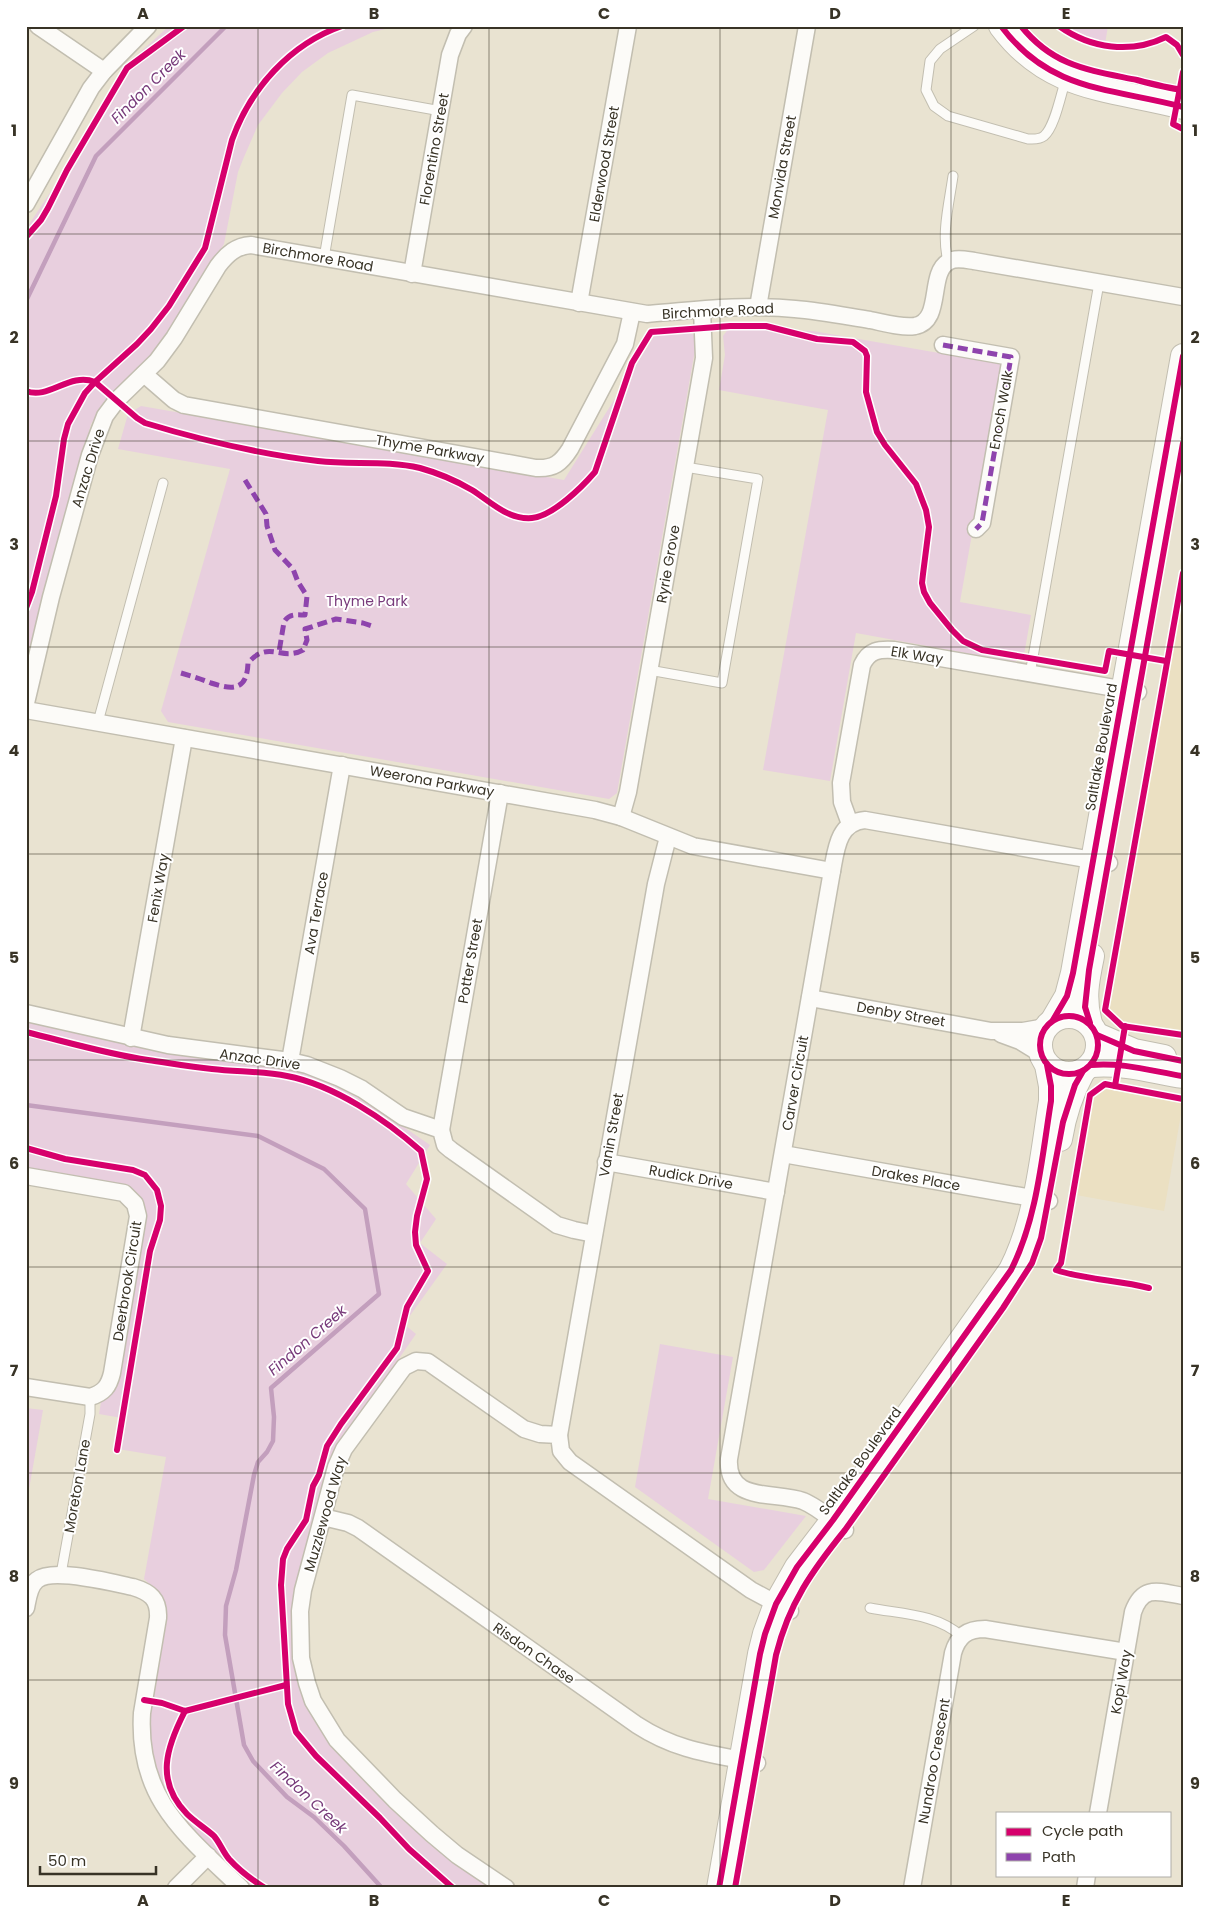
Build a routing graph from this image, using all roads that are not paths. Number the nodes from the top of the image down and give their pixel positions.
1 (38, 26) edge
2 (148, 26) edge
3 (464, 26) edge
4 (628, 26) edge
5 (807, 26) edge
6 (974, 26) edge
7 (1001, 26) edge
8 (1020, 26) edge
9 (104, 71) junction
10 (1066, 79) junction
11 (1183, 90) edge
12 (1183, 107) edge
13 (441, 111) junction
14 (953, 176) dead end
15 (26, 204) edge
16 (324, 258) junction
17 (948, 262) junction
18 (218, 266) joint
19 (412, 274) junction
20 (1099, 283) junction
21 (1183, 297) edge
22 (579, 302) junction
23 (758, 307) junction
24 (702, 310) junction
25 (632, 312) junction
26 (943, 345) dead end
27 (1183, 356) edge
28 (144, 374) junction
29 (1183, 443) edge
30 (685, 466) junction
31 (163, 483) dead end
32 (976, 529) dead end
33 (649, 670) junction
34 (1030, 674) junction
35 (1131, 691) junction
36 (26, 703) edge
37 (26, 710) edge
38 (98, 722) junction
39 (184, 738) junction
40 (342, 765) junction
41 (500, 793) junction
42 (621, 817) junction
43 (850, 824) junction
44 (668, 836) junction
45 (1102, 861) junction
46 (832, 872) junction
47 (810, 998) junction
48 (26, 1013) edge
49 (1050, 1023) junction
50 (1094, 1029) junction
51 (991, 1031) junction
52 (131, 1038) junction
53 (1044, 1059) junction
54 (290, 1061) junction
55 (1183, 1061) edge
56 (1087, 1068) junction
57 (1183, 1076) edge
58 (441, 1130) junction
59 (783, 1154) junction
60 (606, 1162) junction
61 (26, 1176) edge
62 (776, 1192) junction
63 (1042, 1200) junction
64 (594, 1234) junction
65 (26, 1387) edge
66 (90, 1397) junction
67 (559, 1435) junction
68 (322, 1517) junction
69 (839, 1525) junction
70 (62, 1574) junction
71 (1183, 1596) edge
72 (26, 1608) edge
73 (783, 1608) junction
74 (870, 1608) dead end
75 (961, 1636) junction
76 (1126, 1652) junction
77 (749, 1761) junction
78 (1098, 1812) edge
79 (208, 1856) junction
80 (176, 1888) edge
81 (241, 1888) edge
82 (506, 1888) edge
83 (719, 1888) edge
84 (735, 1888) edge
85 (912, 1888) edge

1 - 9 street
2 - 9 street
3 - 13 street, Florentino Street
4 - 22 street, Elderwood Street
5 - 23 street, Monvida Street
6 - 10 lane
7 - 10 street
8 - 11 street
9 - 15 street
10 - 12 street
13 - 16 lane
13 - 19 street, Florentino Street
14 - 17 lane
16 - 18 street, Birchmore Road
16 - 19 street, Birchmore Road
17 - 20 street
17 - 23 street, Birchmore Road
18 - 28 street, Anzac Drive
19 - 22 street, Birchmore Road
20 - 21 street
20 - 34 lane
22 - 25 street, Birchmore Road
23 - 24 street, Birchmore Road
24 - 25 street, Birchmore Road
24 - 30 street, Ryrie Grove
25 - 28 street, Thyme Parkway
26 - 32 street, Enoch Walk
27 - 35 street, Saltlake Boulevard
28 - 36 street, Anzac Drive
29 - 35 street, Saltlake Boulevard
30 - 33 street, Ryrie Grove
30 - 33 lane
31 - 38 lane
33 - 42 street, Ryrie Grove
34 - 35 street, Elk Way
34 - 43 street, Elk Way
35 - 45 street, Saltlake Boulevard
37 - 38 street, Weerona Parkway
38 - 39 street, Weerona Parkway
39 - 40 street, Weerona Parkway
39 - 52 street, Fenix Way
40 - 41 street, Weerona Parkway
40 - 54 street, Ava Terrace
41 - 42 street, Weerona Parkway
41 - 58 street, Potter Street
42 - 44 street, Weerona Parkway
43 - 45 street
43 - 46 street, Carver Circuit
44 - 46 street, Weerona Parkway
44 - 60 street, Vanin Street
45 - 49 street, Saltlake Boulevard
45 - 50 street, Saltlake Boulevard
46 - 47 street, Carver Circuit
47 - 51 street, Denby Street
47 - 59 street, Carver Circuit
48 - 52 street, Anzac Drive
49 - 50 street
49 - 51 street, Denby Street
49 - 53 street
50 - 55 street
50 - 56 street
51 - 53 street, Denby Street
52 - 54 street, Anzac Drive
53 - 56 street
53 - 63 street, Saltlake Boulevard
54 - 58 street, Anzac Drive
56 - 57 street
56 - 63 street, Saltlake Boulevard
58 - 64 street
59 - 62 street, Carver Circuit
59 - 63 street, Drakes Place
60 - 62 street, Rudick Drive
60 - 64 street, Vanin Street
61 - 66 street, Deerbrook Circuit
62 - 69 street, Carver Circuit
63 - 69 street, Saltlake Boulevard
64 - 67 street, Vanin Street
65 - 66 street
66 - 70 lane, Moreton Lane
67 - 68 street, Muzzlewood Way
67 - 73 street
68 - 77 street, Risdon Chase
68 - 82 street, Muzzlewood Way
69 - 73 street, Saltlake Boulevard
70 - 72 street
70 - 79 street
71 - 76 street, Kopi Way
73 - 77 street, Saltlake Boulevard
74 - 75 lane
75 - 76 street
75 - 85 street, Nundroo Crescent
76 - 78 street, Kopi Way
77 - 83 street, Saltlake Boulevard
77 - 84 street, Saltlake Boulevard
79 - 80 street
79 - 81 street

